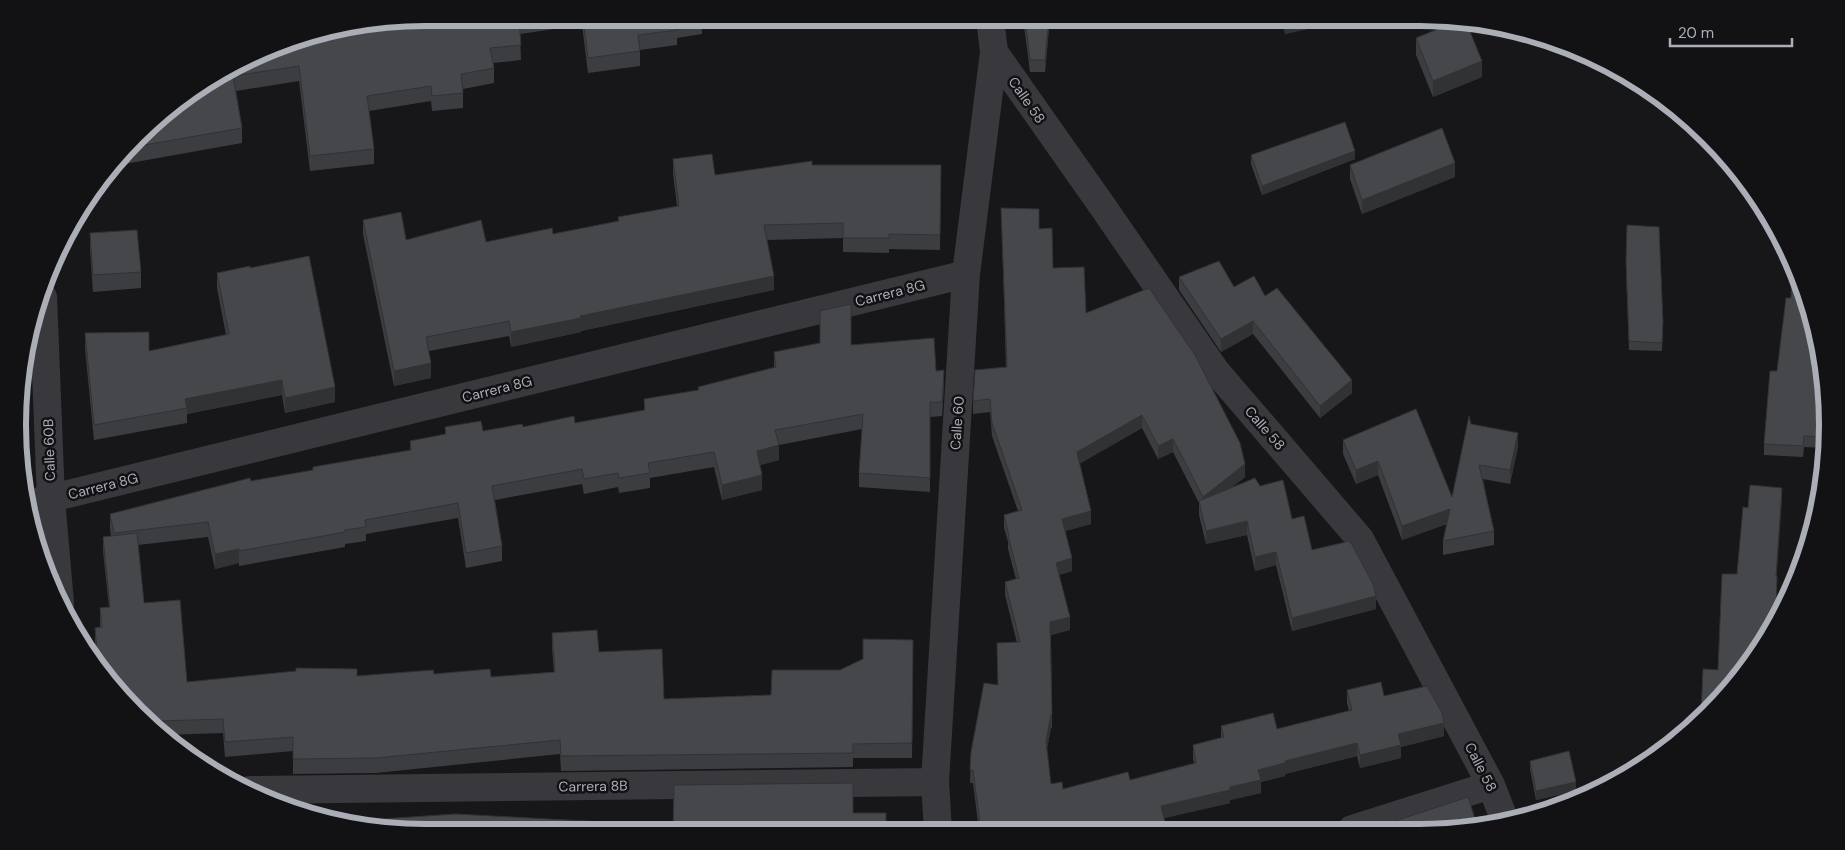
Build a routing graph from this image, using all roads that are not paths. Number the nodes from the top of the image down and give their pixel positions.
1 (991, 26) edge
2 (994, 52) junction
3 (966, 274) junction
4 (44, 309) edge
5 (39, 501) edge
6 (53, 567) edge
7 (935, 782) junction
8 (1492, 785) junction
9 (265, 790) edge
10 (1503, 815) edge
11 (938, 824) edge
12 (1368, 824) edge

1 - 2 street, Calle 60
2 - 3 street, Calle 60
2 - 8 street, Calle 58
3 - 5 street, Carrera 8G
3 - 7 street, Calle 60
4 - 5 street, Calle 60B
5 - 6 street, Calle 60B
7 - 9 street, Carrera 8B
7 - 11 street, Calle 60
8 - 10 street, Calle 58
8 - 12 street

